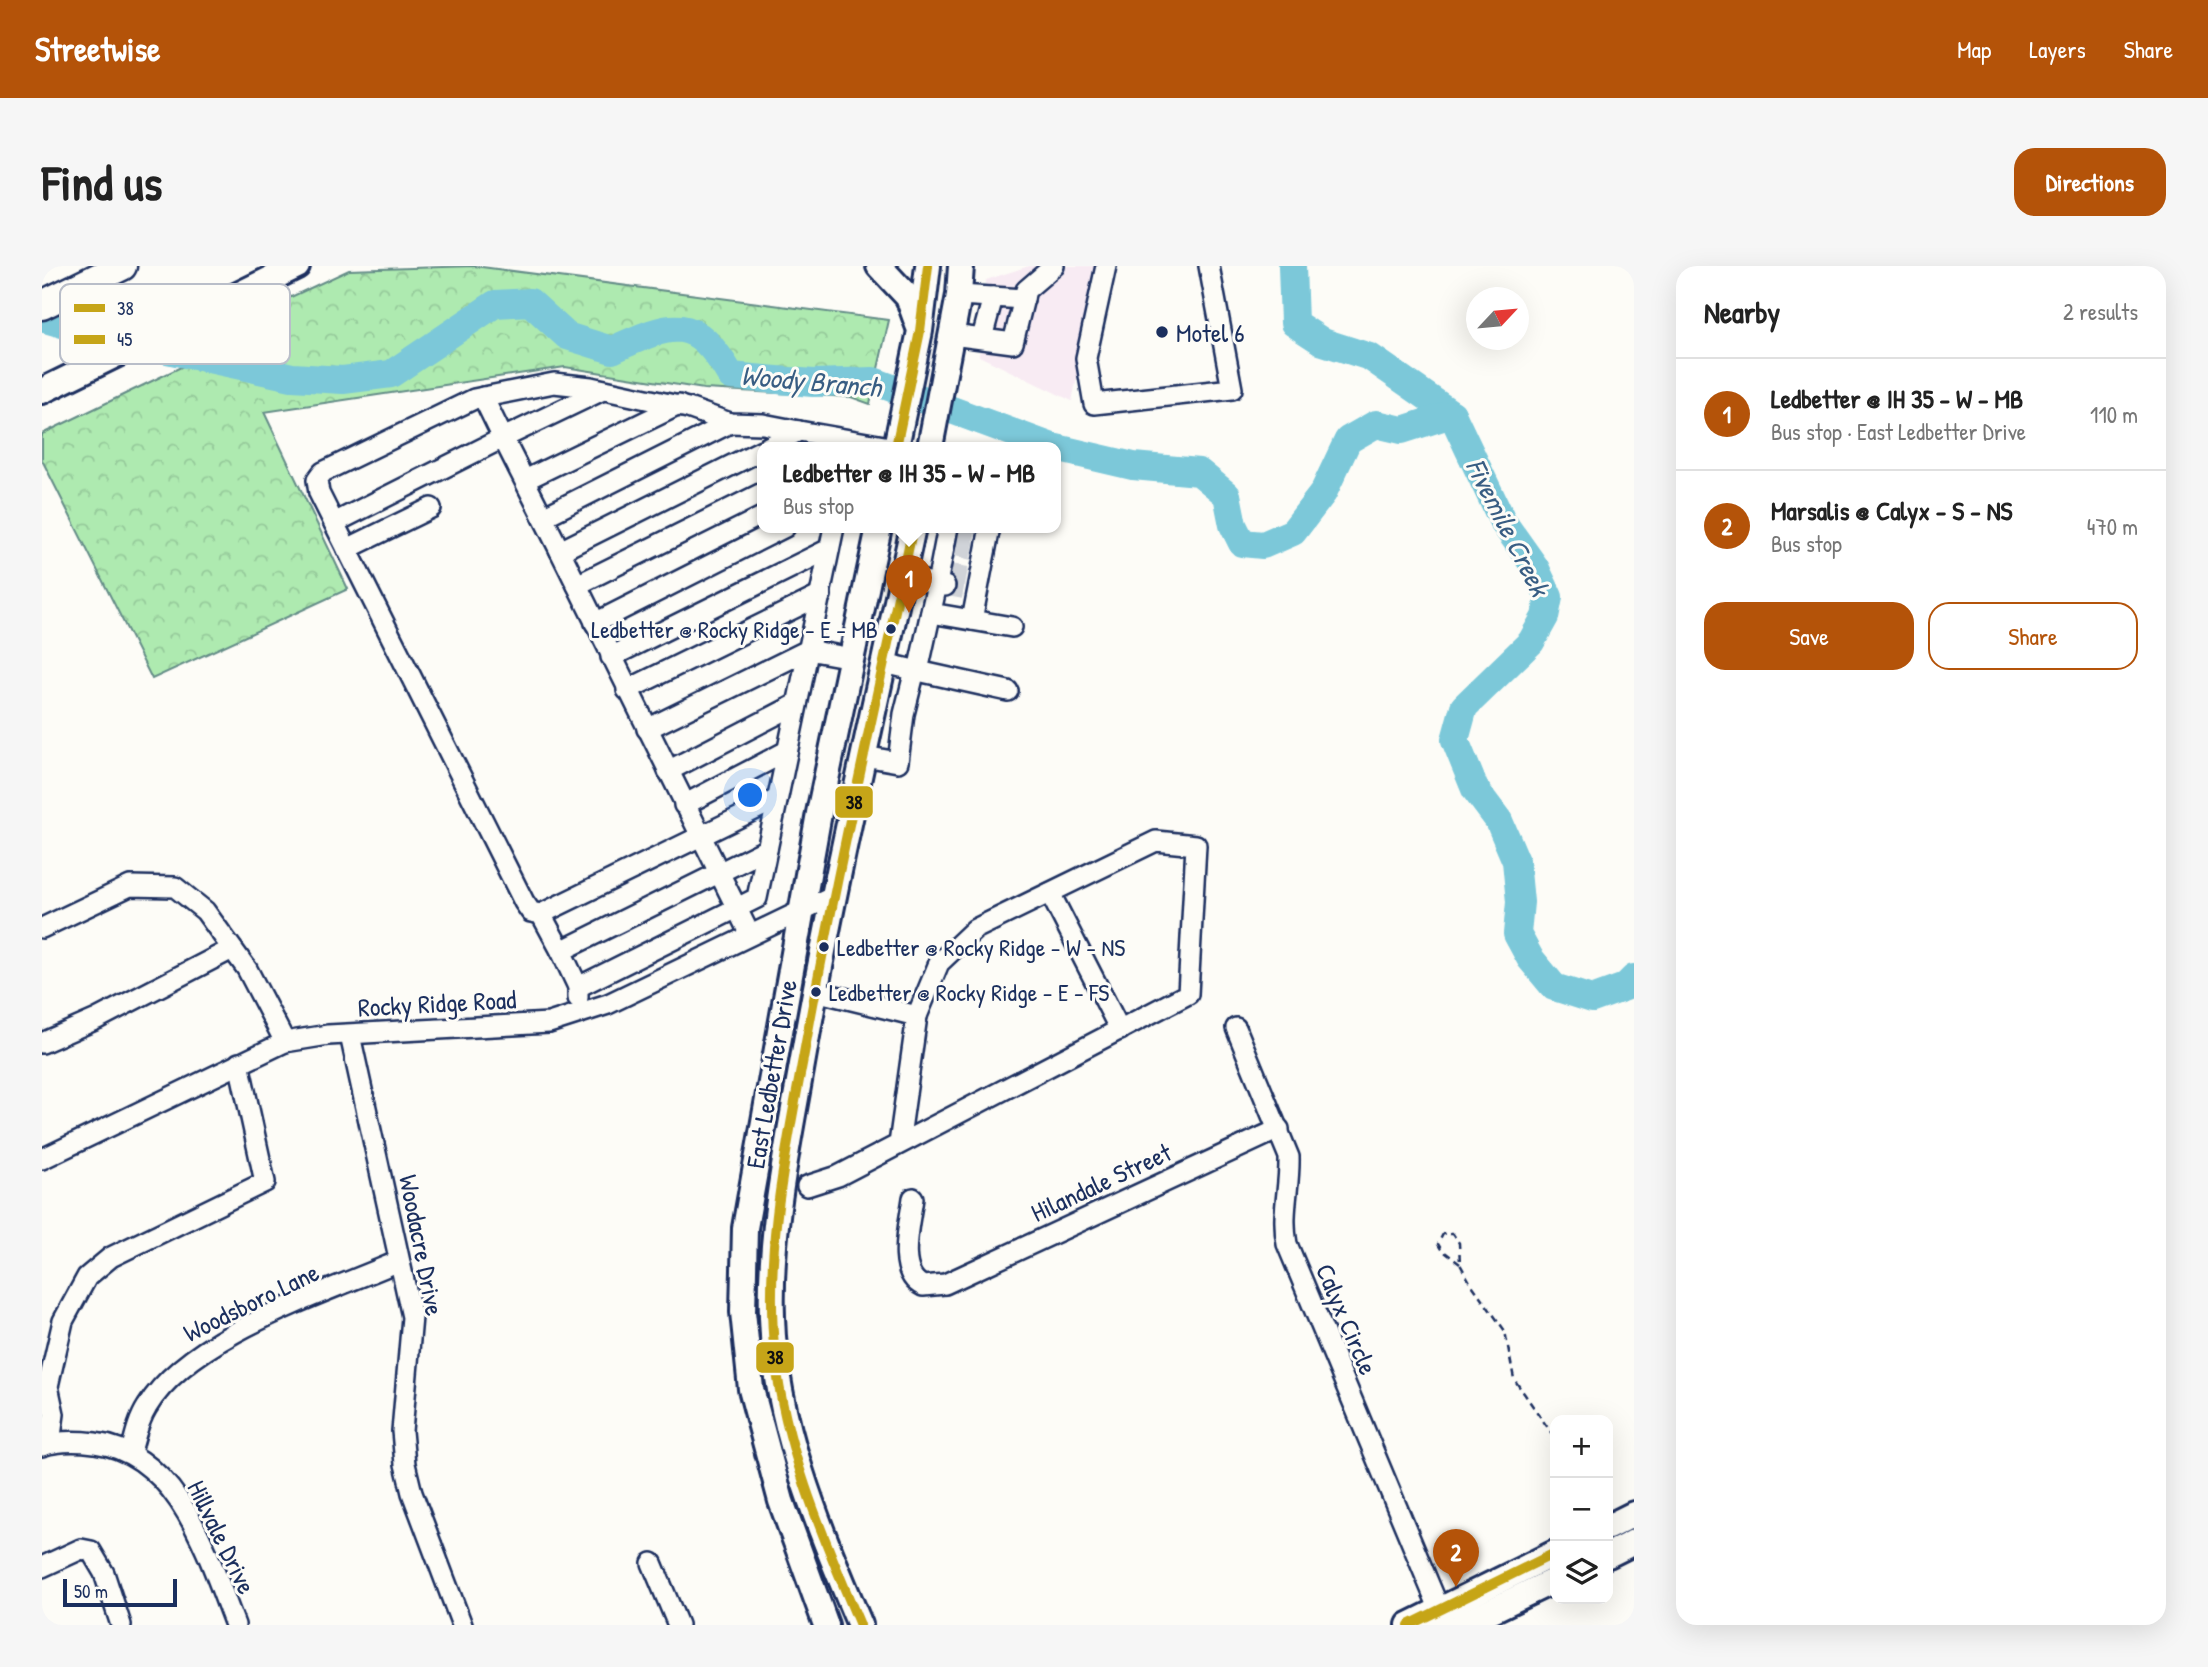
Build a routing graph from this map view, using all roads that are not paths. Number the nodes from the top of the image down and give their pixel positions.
1 (297, 266) edge
2 (879, 266) edge
3 (928, 266) edge
4 (961, 266) edge
5 (1054, 266) edge
6 (1106, 266) edge
7 (1209, 266) edge
8 (114, 270) edge
9 (1032, 273) edge
10 (85, 284) edge
11 (259, 284) edge
12 (959, 295) junction
13 (60, 296) edge
14 (993, 297) junction
15 (1024, 299) junction
16 (42, 305) edge
17 (920, 331) junction
18 (952, 335) junction
19 (982, 338) junction
20 (95, 364) edge
21 (603, 390) junction
22 (42, 391) edge
23 (483, 397) junction
24 (679, 405) junction
25 (730, 423) junction
26 (799, 431) junction
27 (503, 438) junction
28 (778, 442) edge
29 (842, 442) edge
30 (895, 442) edge
31 (931, 442) edge
32 (757, 452) edge
33 (525, 480) junction
34 (757, 494) edge
35 (431, 508) dead end
36 (543, 517) junction
37 (334, 523) junction
38 (773, 533) edge
39 (833, 533) edge
40 (878, 533) edge
41 (912, 533) edge
42 (950, 535) edge
43 (984, 540) edge
44 (347, 550) junction
45 (830, 550) junction
46 (560, 551) junction
47 (902, 576) junction
48 (942, 578) junction
49 (577, 584) junction
50 (821, 595) junction
51 (931, 613) junction
52 (972, 620) junction
53 (595, 623) junction
54 (1012, 627) dead end
55 (808, 650) junction
56 (611, 657) junction
57 (852, 658) junction
58 (884, 663) junction
59 (916, 670) junction
60 (627, 690) junction
61 (1009, 691) dead end
62 (797, 704) junction
63 (647, 729) junction
64 (787, 751) junction
65 (864, 756) junction
66 (667, 771) junction
67 (777, 799) junction
68 (684, 805) junction
69 (699, 836) junction
70 (767, 849) junction
71 (718, 874) junction
72 (1050, 894) junction
73 (834, 895) junction
74 (736, 908) junction
75 (801, 910) junction
76 (541, 914) junction
77 (42, 928) edge
78 (750, 935) junction
79 (232, 949) junction
80 (561, 951) junction
81 (578, 987) junction
82 (815, 991) junction
83 (584, 1012) junction
84 (917, 1016) junction
85 (1236, 1028) dead end
86 (1119, 1030) junction
87 (350, 1035) junction
88 (285, 1042) junction
89 (42, 1043) edge
90 (239, 1062) junction
91 (1279, 1129) junction
92 (899, 1143) junction
93 (42, 1159) edge
94 (807, 1186) dead end
95 (912, 1198) dead end
96 (745, 1228) junction
97 (775, 1231) junction
98 (399, 1261) junction
99 (46, 1445) edge
100 (131, 1452) junction
101 (1634, 1514) edge
102 (1613, 1524) edge
103 (821, 1531) junction
104 (794, 1537) junction
105 (1634, 1542) edge
106 (1613, 1552) edge
107 (1550, 1556) edge
108 (652, 1563) dead end
109 (42, 1567) edge
110 (1550, 1582) edge
111 (1442, 1617) edge
112 (121, 1625) edge
113 (235, 1625) edge
114 (462, 1625) edge
115 (678, 1625) edge
116 (826, 1625) edge
117 (860, 1625) edge
118 (1409, 1625) edge
119 (1461, 1625) edge

1 - 11 main road
2 - 17 main road
3 - 17 main road
4 - 12 main road
5 - 9 street
6 - 7 street
8 - 10 highway
9 - 15 street
12 - 14 street
12 - 18 main road
13 - 16 highway
14 - 15 street
14 - 19 street
15 - 19 street
17 - 30 main road
18 - 19 street
18 - 31 main road
20 - 22 main road
21 - 23 street
21 - 24 street
21 - 27 street
23 - 27 street
23 - 37 street
24 - 25 street
24 - 33 street
25 - 26 street
25 - 36 street
26 - 28 street
26 - 29 street
27 - 33 street
27 - 37 street
32 - 46 street
33 - 36 street
34 - 49 street
35 - 44 street
36 - 46 street
37 - 44 street
38 - 53 street
39 - 45 street
40 - 57 main road, East Ledbetter Drive
41 - 47 main road, East Ledbetter Drive
42 - 48 street
43 - 52 street
44 - 76 street
45 - 50 street
45 - 56 street
46 - 49 street
47 - 48 street
47 - 58 main road, East Ledbetter Drive
48 - 51 street
49 - 53 street
50 - 55 street
50 - 60 street
51 - 52 street
51 - 59 street
52 - 54 street
53 - 56 street
55 - 57 street
55 - 62 street
55 - 63 street
56 - 60 street
57 - 58 main road
57 - 75 main road, East Ledbetter Drive
58 - 59 street
58 - 65 main road, East Ledbetter Drive
59 - 61 street
59 - 65 street
60 - 63 street
62 - 64 street
62 - 66 street
63 - 66 street
64 - 67 street
64 - 68 street
65 - 73 main road, East Ledbetter Drive
66 - 68 street
67 - 69 street
67 - 70 street
68 - 69 street
69 - 71 street
69 - 76 street
70 - 71 street
70 - 74 street
71 - 74 street
71 - 80 street
72 - 84 street
72 - 86 street
72 - 86 street
73 - 75 street, Rocky Ridge Road
73 - 82 main road, East Ledbetter Drive
74 - 78 street
74 - 81 street
75 - 78 street, Rocky Ridge Road
75 - 96 main road, East Ledbetter Drive
76 - 80 street
77 - 79 street
78 - 83 street, Rocky Ridge Road
79 - 88 street
79 - 89 street
80 - 81 street
81 - 83 street
82 - 84 street
82 - 97 main road, East Ledbetter Drive
83 - 87 street, Rocky Ridge Road
84 - 92 street
85 - 91 street, Calyx Circle
86 - 92 street
87 - 88 street, Rocky Ridge Road
87 - 98 street, Woodacre Drive
88 - 90 street, Rocky Ridge Road
90 - 93 street, Rocky Ridge Road
90 - 99 street
91 - 95 street, Hilandale Street
91 - 111 street, Calyx Circle
92 - 94 street
96 - 97 main road
96 - 104 main road, East Ledbetter Drive
97 - 103 main road, East Ledbetter Drive
98 - 100 street, Woodsboro Lane
98 - 114 street, Woodacre Drive
99 - 100 street, Hillvale Drive
100 - 113 street, Hillvale Drive
101 - 102 main road
103 - 104 main road
103 - 117 main road, East Ledbetter Drive
104 - 116 main road, East Ledbetter Drive
105 - 106 main road
107 - 111 main road
108 - 115 street
109 - 112 street
110 - 119 main road
111 - 118 main road

